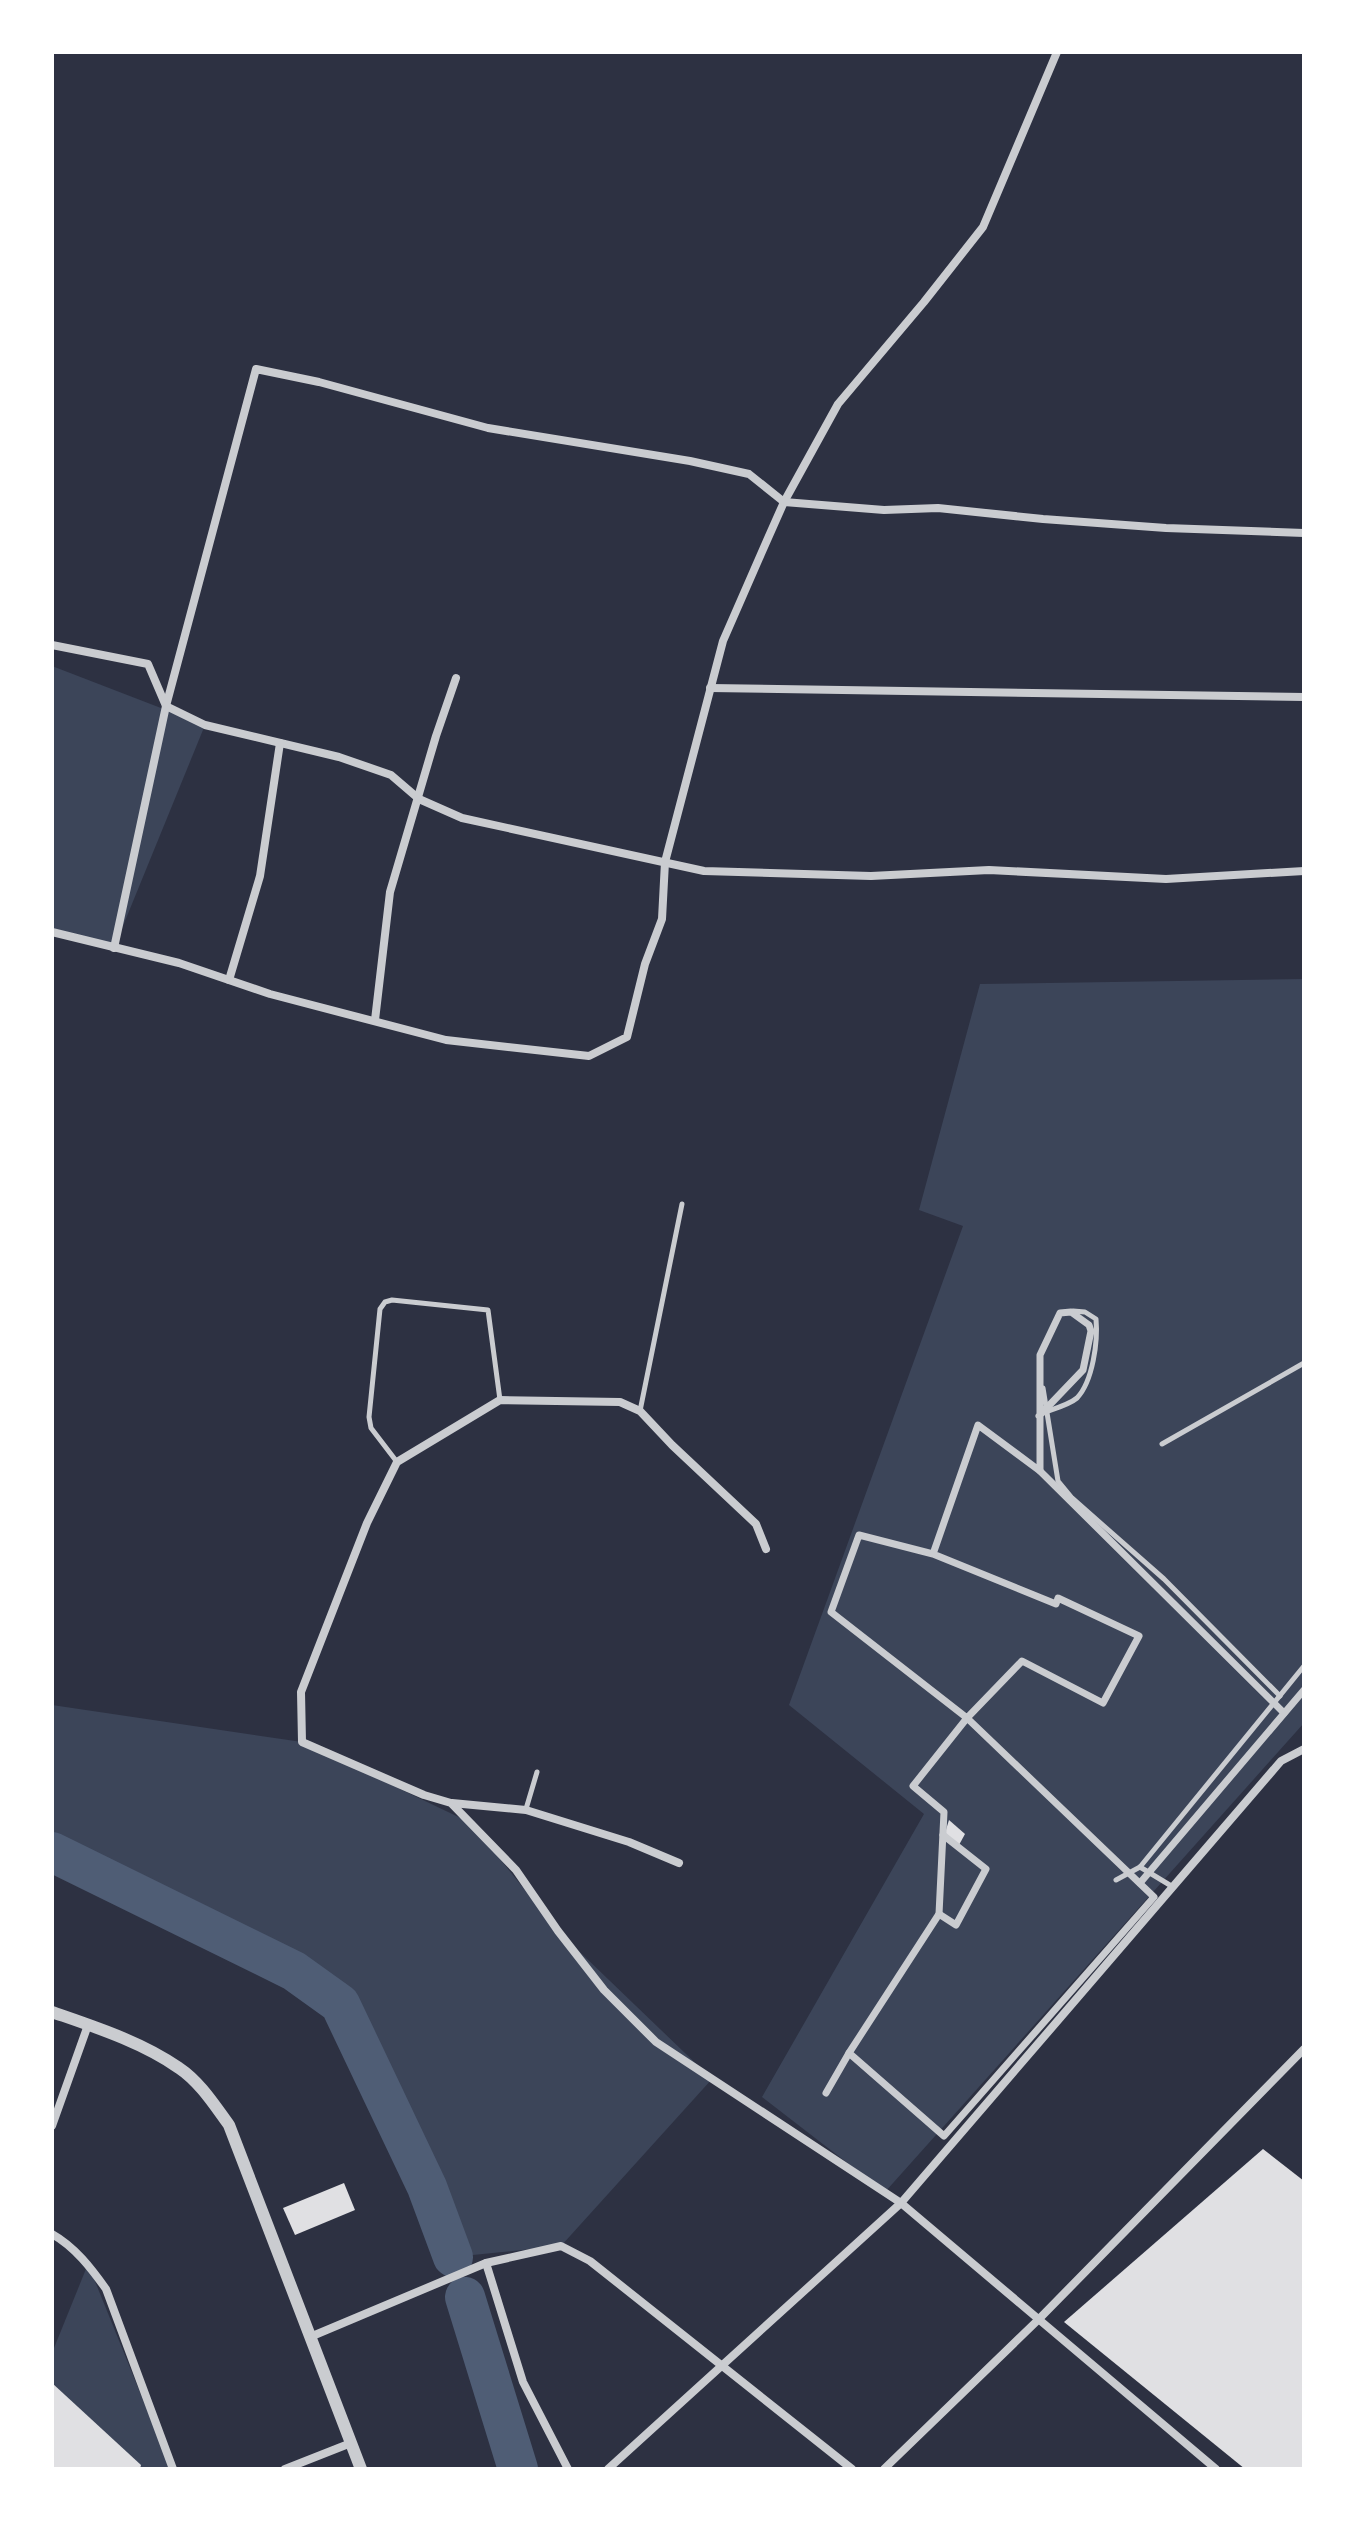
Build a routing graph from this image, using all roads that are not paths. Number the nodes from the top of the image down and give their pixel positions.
1 (1057, 52) edge
2 (784, 502) junction
3 (1304, 533) edge
4 (52, 645) edge
5 (456, 678) dead end
6 (710, 688) junction
7 (1304, 697) edge
8 (166, 706) junction
9 (280, 743) junction
10 (419, 799) junction
11 (665, 862) junction
12 (1304, 871) edge
13 (52, 932) edge
14 (114, 948) junction
15 (229, 980) junction
16 (375, 1020) junction
17 (682, 1204) dead end
18 (1071, 1312) junction
19 (1059, 1316) junction
20 (1304, 1363) edge
21 (500, 1400) junction
22 (1048, 1410) junction
23 (640, 1411) junction
24 (1039, 1416) junction
25 (1162, 1444) dead end
26 (397, 1462) junction
27 (1040, 1471) junction
28 (766, 1549) dead end
29 (933, 1554) junction
30 (1304, 1666) edge
31 (1304, 1690) edge
32 (1280, 1696) junction
33 (1274, 1703) junction
34 (1284, 1713) junction
35 (967, 1718) junction
36 (1304, 1749) edge
37 (537, 1772) dead end
38 (451, 1803) junction
39 (526, 1810) junction
40 (943, 1835) junction
41 (679, 1863) dead end
42 (1140, 1867) junction
43 (1149, 1872) junction
44 (1129, 1873) junction
45 (1116, 1880) dead end
46 (1140, 1883) junction
47 (1173, 1887) junction
48 (939, 1914) junction
49 (52, 2012) edge
50 (88, 2025) junction
51 (1304, 2049) edge
52 (849, 2053) junction
53 (826, 2093) dead end
54 (52, 2126) edge
55 (901, 2203) junction
56 (52, 2234) edge
57 (486, 2263) junction
58 (1039, 2319) junction
59 (310, 2337) junction
60 (722, 2365) junction
61 (351, 2443) junction
62 (173, 2469) edge
63 (285, 2469) edge
64 (361, 2469) edge
65 (568, 2469) edge
66 (608, 2469) edge
67 (852, 2469) edge
68 (884, 2469) edge
69 (1216, 2469) edge

1 - 2 street
2 - 3 street
2 - 6 street
2 - 8 street
4 - 8 street
5 - 10 street
6 - 7 street
6 - 11 street
8 - 9 street
8 - 14 street
9 - 10 street
9 - 15 street
10 - 11 street
10 - 16 street
11 - 12 street
11 - 16 street
13 - 14 street
14 - 15 street
15 - 16 street
17 - 23 lane
18 - 19 street
18 - 22 street
18 - 22 lane
19 - 22 lane
19 - 24 street
20 - 25 lane
21 - 23 street
21 - 26 street
21 - 26 lane
22 - 24 street
22 - 32 lane
23 - 28 street
24 - 27 street
26 - 38 street
27 - 29 street
27 - 33 street
29 - 35 street
29 - 35 street
30 - 32 lane
31 - 34 street
32 - 33 lane
33 - 34 street
33 - 42 lane
34 - 43 street
35 - 40 street
35 - 44 street
36 - 47 street
37 - 39 lane
38 - 39 street
38 - 55 street
39 - 41 street
40 - 48 street
40 - 48 street
42 - 43 lane
42 - 44 lane
43 - 46 street
43 - 47 lane
44 - 45 lane
44 - 46 street
46 - 52 street
47 - 55 street
48 - 52 street
49 - 50 street
50 - 54 street
50 - 59 street
51 - 58 street
52 - 53 street
55 - 58 street
55 - 60 street
56 - 62 street
57 - 59 street
57 - 60 street
57 - 65 street
58 - 68 street
58 - 69 street
59 - 61 street
60 - 66 street
60 - 67 street
61 - 63 street
61 - 64 street

